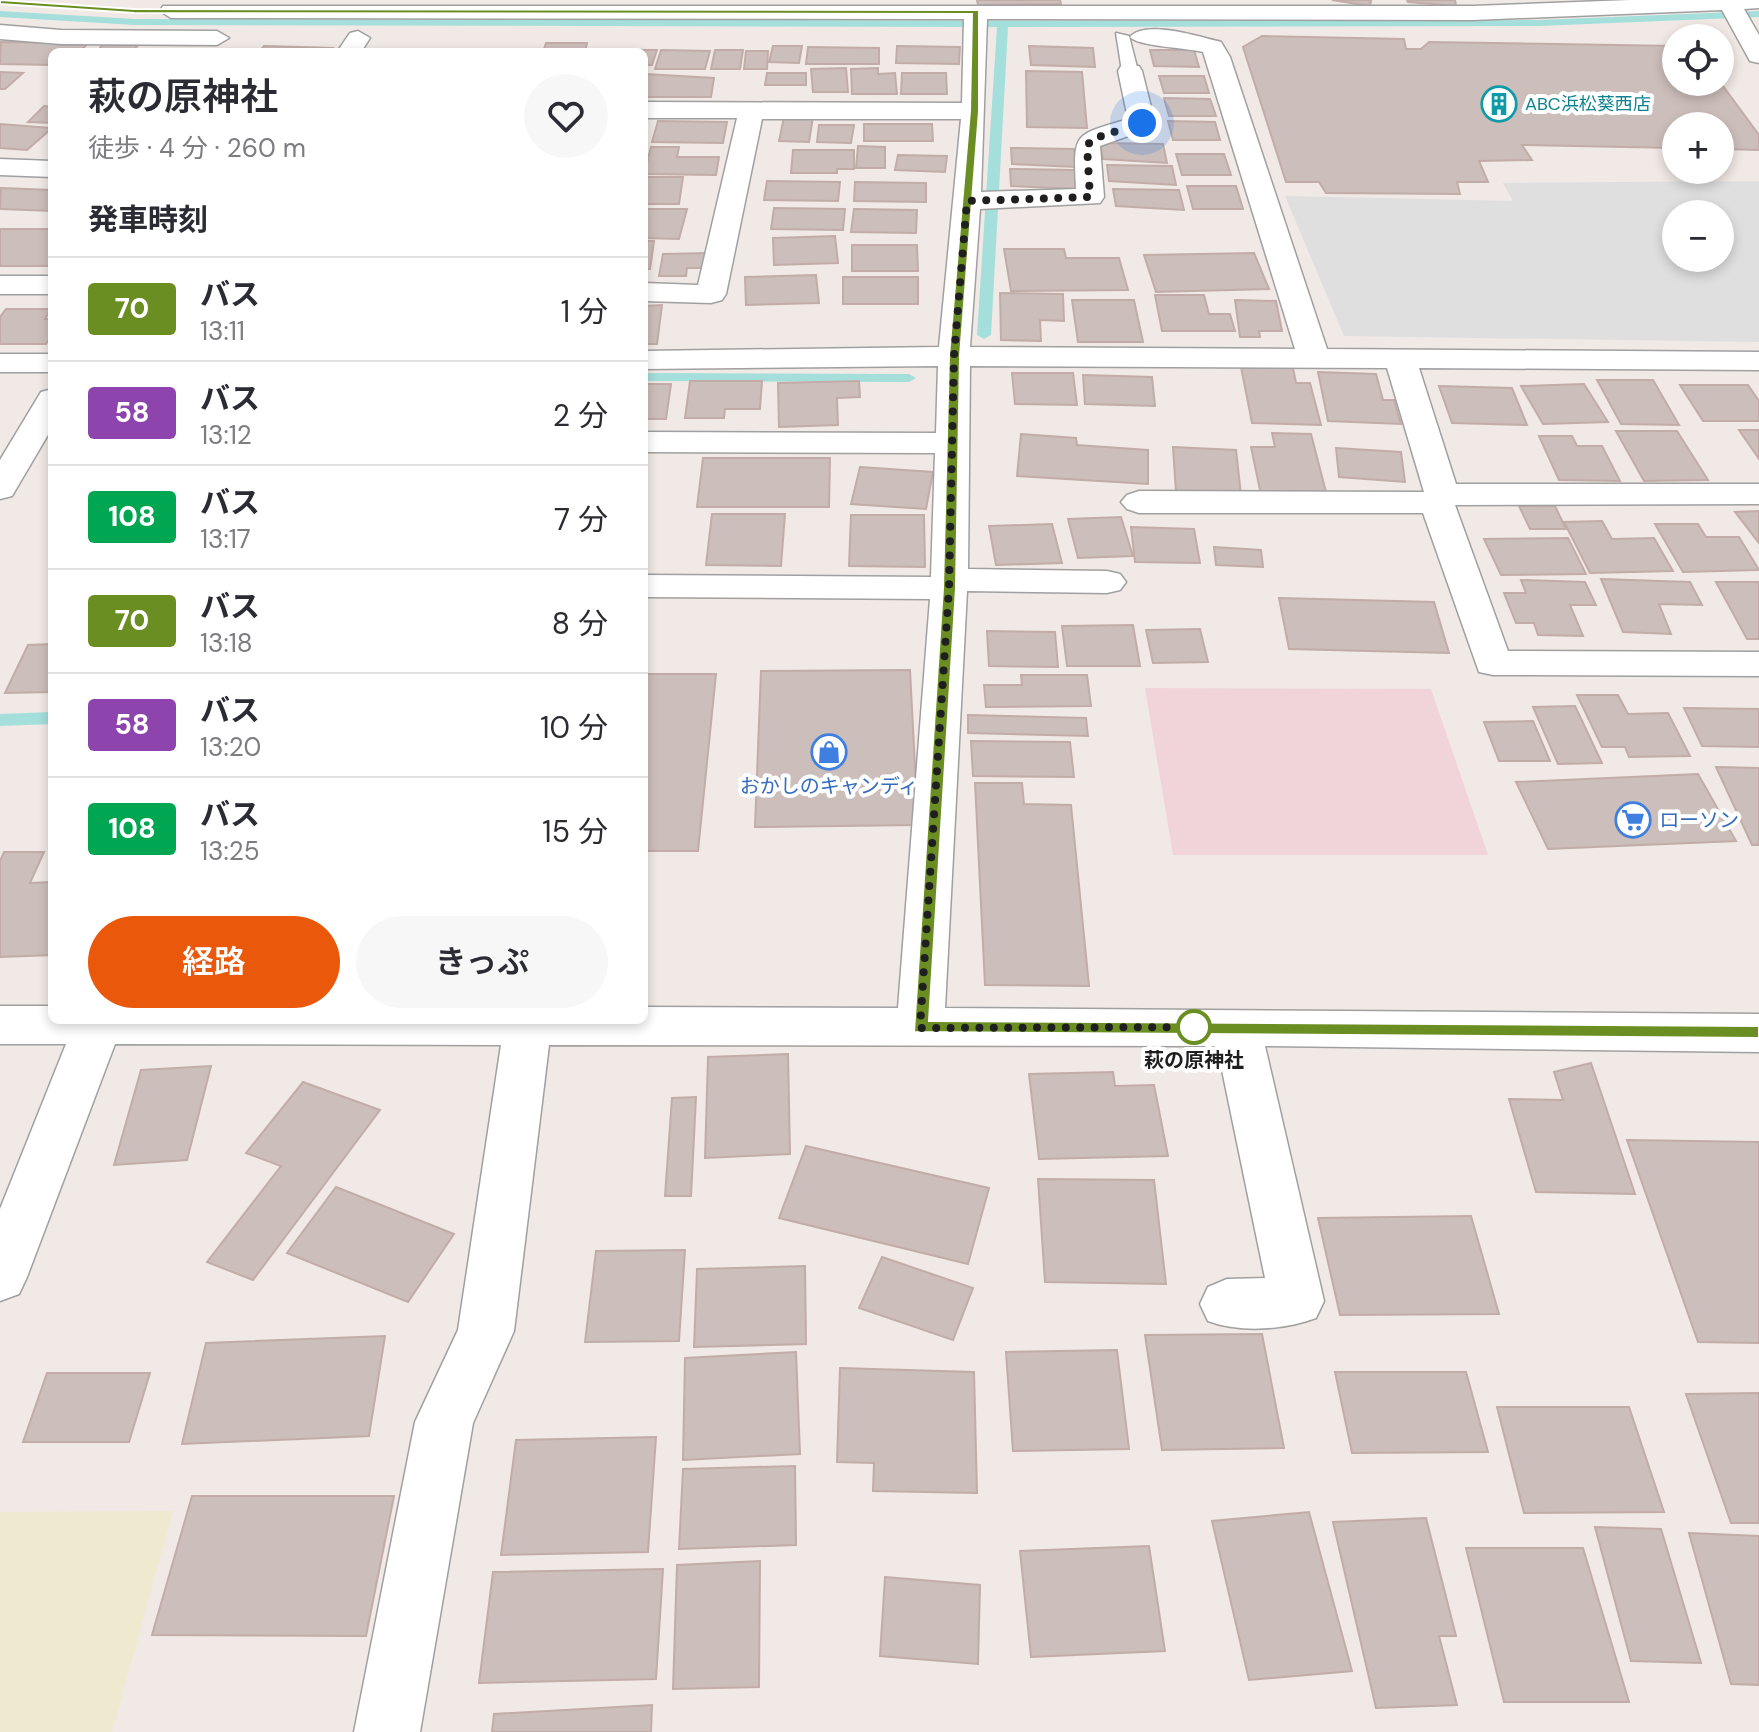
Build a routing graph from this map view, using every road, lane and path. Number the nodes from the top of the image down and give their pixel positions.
1 (1728, 2) edge
2 (1759, 2) edge
3 (178, 5) edge
4 (486, 6) edge
5 (694, 6) edge
6 (944, 6) edge
7 (1393, 7) edge
8 (146, 11) dead end
9 (973, 29) junction
10 (0, 32) edge
11 (1121, 36) junction
12 (234, 38) dead end
13 (327, 38) dead end
14 (360, 43) edge
15 (1759, 56) edge
16 (1130, 71) joint
17 (648, 110) edge
18 (751, 111) junction
19 (974, 111) junction
20 (0, 167) edge
21 (48, 169) edge
22 (971, 201) junction
23 (0, 285) edge
24 (48, 285) edge
25 (648, 294) edge
26 (712, 327) junction
27 (954, 356) junction
28 (648, 358) edge
29 (1314, 358) junction
30 (1400, 358) junction
31 (1759, 361) edge
32 (0, 363) edge
33 (48, 363) edge
34 (48, 406) edge
35 (648, 442) edge
36 (952, 443) junction
37 (0, 489) edge
38 (1759, 494) edge
39 (1440, 499) junction
40 (1139, 502) dead end
41 (1107, 582) dead end
42 (949, 584) junction
43 (648, 586) edge
44 (1759, 664) edge
45 (528, 1024) junction
46 (0, 1025) edge
47 (97, 1027) junction
48 (1237, 1027) junction
49 (920, 1028) junction
50 (1759, 1033) edge
51 (0, 1277) edge
52 (1227, 1304) dead end
53 (387, 1732) edge

1 - 2 street
1 - 7 street
1 - 15 street
3 - 4 street
3 - 8 street
4 - 5 street
5 - 6 street
6 - 9 street
7 - 9 street
9 - 11 street
9 - 19 street
10 - 12 street
11 - 16 lane
11 - 29 street
13 - 14 street
16 - 22 street
17 - 18 street
18 - 19 street
18 - 26 street
19 - 22 street
20 - 21 street
22 - 27 street
23 - 24 street
25 - 26 street
26 - 27 street
26 - 28 street
27 - 29 street
27 - 36 street
29 - 30 street
30 - 31 street
30 - 39 street
32 - 33 street
34 - 37 street
35 - 36 street
36 - 42 street
38 - 39 street
39 - 40 street
39 - 44 street
41 - 42 street
42 - 43 street
42 - 49 street
45 - 47 street
45 - 49 street
45 - 53 street
46 - 47 street
47 - 51 street
48 - 49 street
48 - 50 street
48 - 52 street

